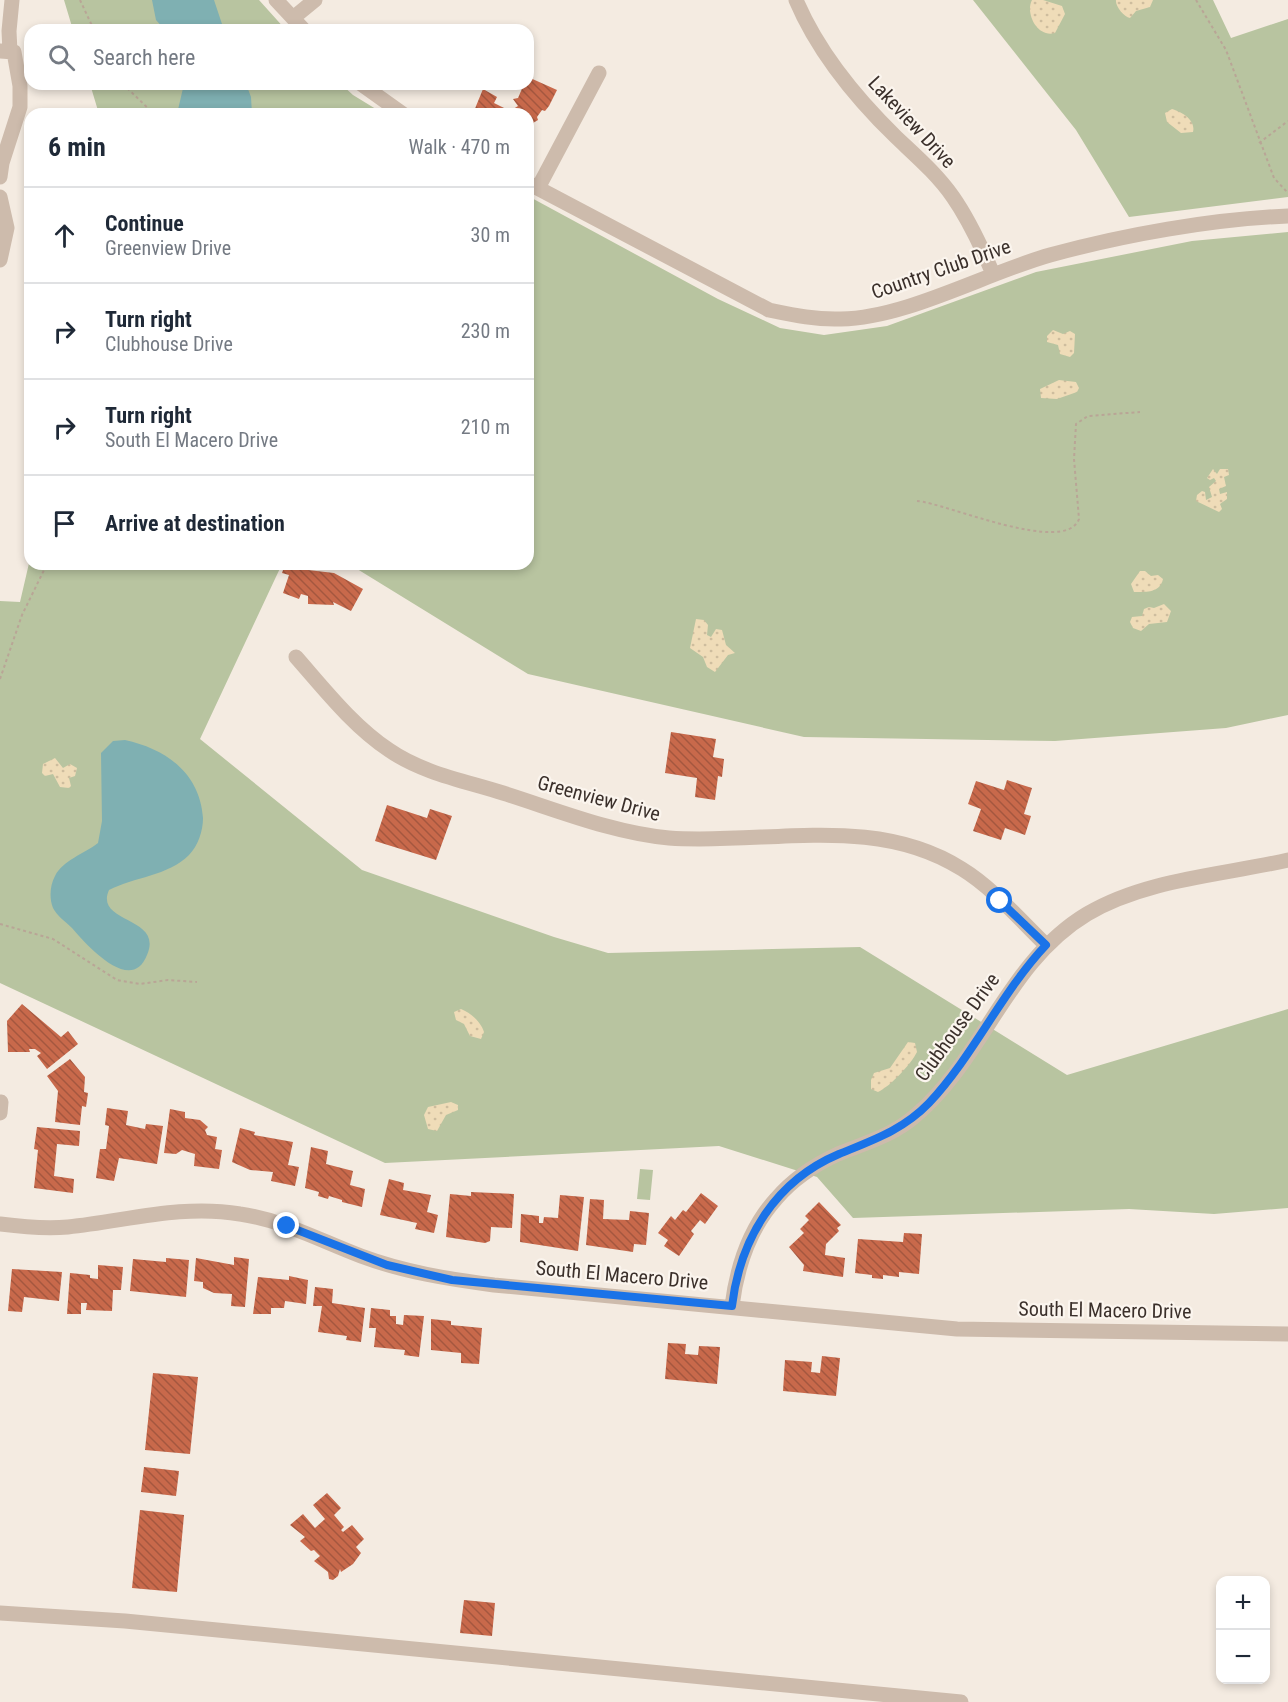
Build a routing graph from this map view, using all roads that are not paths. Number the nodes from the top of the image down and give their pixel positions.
1 (12, 0) edge
2 (276, 0) edge
3 (315, 0) edge
4 (796, 0) edge
5 (292, 18) junction
6 (298, 24) edge
7 (5, 51) edge
8 (599, 73) dead end
9 (369, 90) edge
10 (394, 108) edge
11 (0, 177) edge
12 (534, 184) edge
13 (534, 187) edge
14 (0, 197) edge
15 (1288, 216) edge
16 (0, 260) edge
17 (993, 274) junction
18 (296, 657) dead end
19 (1288, 860) edge
20 (1046, 945) junction
21 (0, 1224) edge
22 (732, 1306) junction
23 (1288, 1334) edge
24 (0, 1613) edge
25 (961, 1702) edge

1 - 7 street
2 - 5 street
3 - 5 street
4 - 17 street, Lakeview Drive
5 - 6 street
7 - 11 street
8 - 12 street
9 - 10 street
13 - 17 street, Country Club Drive
14 - 16 street
15 - 17 street, Country Club Drive
18 - 20 street, Greenview Drive
19 - 20 street, Clubhouse Drive
20 - 22 street, Clubhouse Drive
21 - 22 street, South El Macero Drive
22 - 23 street, South El Macero Drive
24 - 25 street

